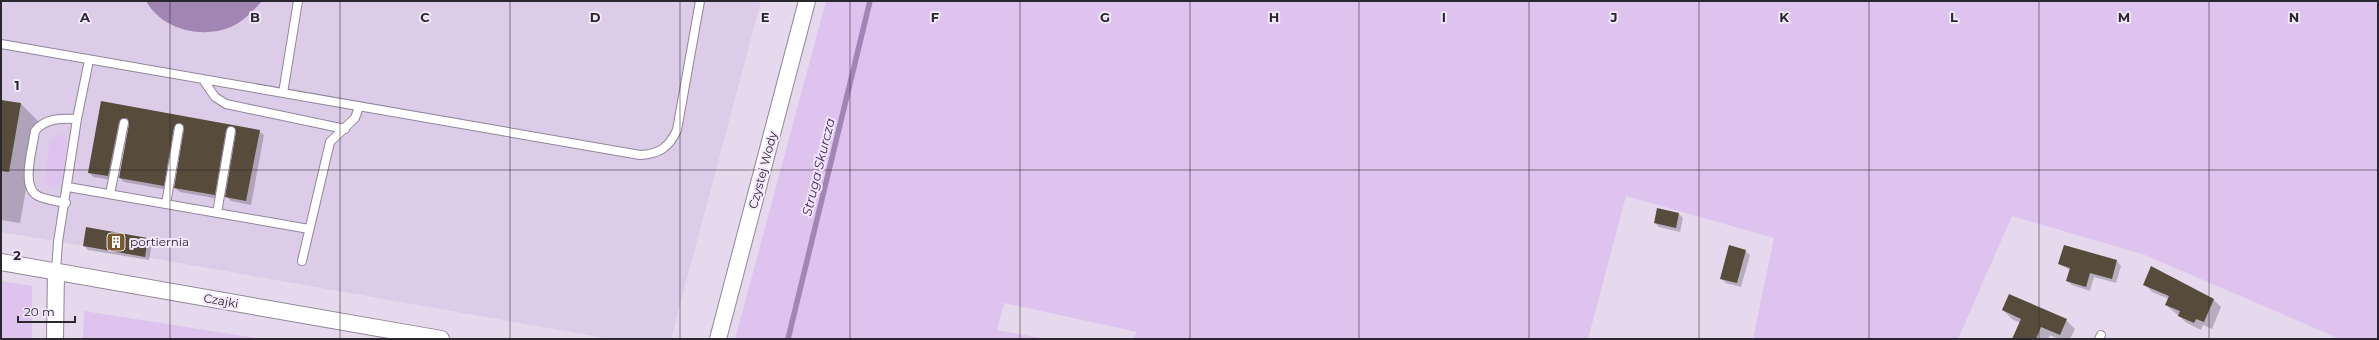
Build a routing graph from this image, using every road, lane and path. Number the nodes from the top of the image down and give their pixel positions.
1 (298, 1) edge
2 (700, 1) edge
3 (807, 1) edge
4 (1, 44) edge
5 (89, 60) junction
6 (204, 81) junction
7 (283, 93) junction
8 (359, 107) junction
9 (77, 119) junction
10 (124, 123) dead end
11 (179, 128) dead end
12 (345, 129) junction
13 (231, 131) dead end
14 (68, 186) junction
15 (110, 194) junction
16 (66, 203) junction
17 (166, 204) junction
18 (217, 213) junction
19 (309, 229) junction
20 (302, 261) dead end
21 (1, 262) edge
22 (56, 271) junction
23 (55, 339) edge
24 (441, 339) edge
25 (718, 339) edge

1 - 7 lane
2 - 8 lane
3 - 25 street, Czystej Wody
4 - 5 lane
5 - 6 lane
5 - 9 lane
6 - 7 lane
6 - 12 lane
7 - 8 lane
8 - 12 lane
9 - 14 lane
9 - 16 lane
10 - 15 lane
11 - 17 lane
12 - 19 lane
13 - 18 lane
14 - 15 lane
14 - 16 lane
15 - 17 lane
16 - 22 lane
17 - 18 lane
18 - 19 lane
19 - 20 lane
21 - 22 street, Czajki
22 - 23 street
22 - 24 street, Czajki

